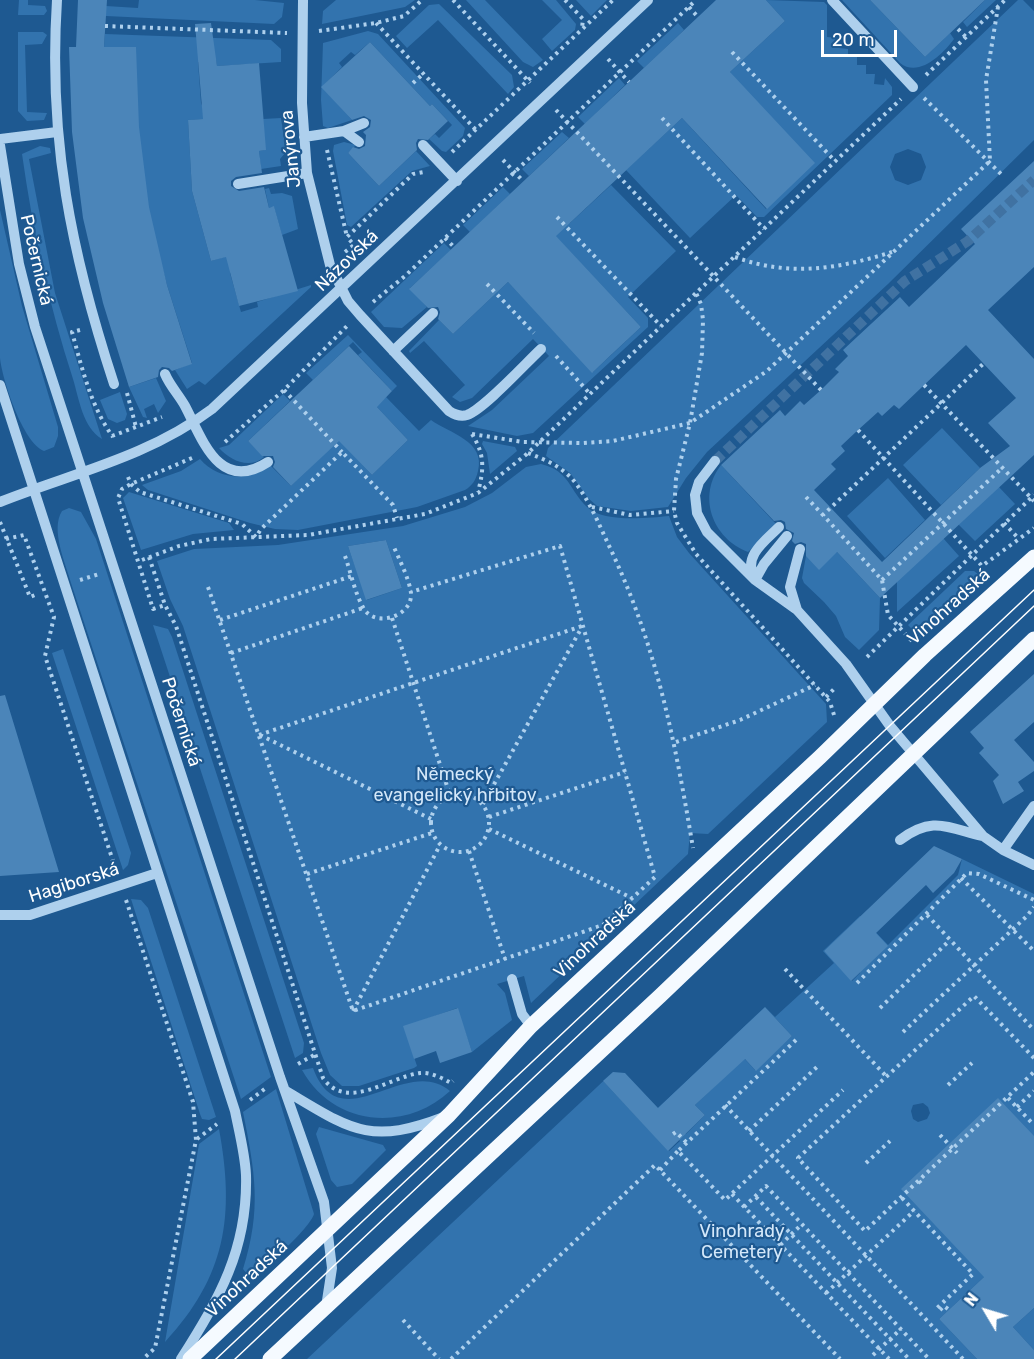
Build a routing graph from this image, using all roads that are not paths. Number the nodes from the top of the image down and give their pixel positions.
1 (57, 0) edge
2 (303, 0) edge
3 (832, 0) edge
4 (643, 2) edge
5 (913, 87) road end
6 (364, 123) dead end
7 (57, 132) junction
8 (344, 132) junction
9 (304, 137) junction
10 (0, 139) edge
11 (359, 142) dead end
12 (0, 145) edge
13 (423, 145) dead end
14 (307, 173) junction
15 (457, 181) junction
16 (238, 184) dead end
17 (342, 289) junction
18 (433, 313) dead end
19 (541, 349) dead end
20 (393, 351) junction
21 (165, 374) dead end
22 (114, 384) dead end
23 (0, 385) edge
24 (193, 423) junction
25 (715, 461) tunnel mouth
26 (268, 462) dead end
27 (82, 473) junction
28 (33, 489) junction
29 (0, 502) edge
30 (779, 527) dead end
31 (788, 536) dead end
32 (800, 549) dead end
33 (1034, 557) edge
34 (755, 580) junction
35 (797, 610) junction
36 (1034, 639) edge
37 (873, 704) junction
38 (914, 756) junction
39 (1034, 806) edge
40 (982, 836) junction
41 (900, 840) dead end
42 (1003, 850) junction
43 (1034, 865) edge
44 (158, 873) junction
45 (0, 915) edge
46 (512, 979) road end
47 (531, 1026) junction
48 (286, 1091) junction
49 (449, 1115) junction
50 (328, 1229) junction
51 (326, 1306) junction
52 (181, 1359) edge
53 (190, 1359) edge
54 (270, 1359) edge

1 - 7 street
2 - 9 street, Janýrova
3 - 5 street
4 - 15 street, Názovská
6 - 8 street
7 - 10 street
7 - 22 street
8 - 9 street
8 - 11 street
9 - 14 street, Janýrova
12 - 27 street, Počernická
13 - 15 street
14 - 16 street
14 - 17 street, Janýrova
15 - 17 street, Názovská
17 - 20 street, Janýrova
17 - 24 street, Názovská
18 - 20 street
19 - 20 street, Janýrova
21 - 24 street
23 - 28 street
24 - 26 street
24 - 27 street, Názovská
25 - 34 street
27 - 28 street, Názovská
27 - 48 street, Počernická
28 - 29 street, Názovská
28 - 44 street
30 - 34 street
31 - 34 street
32 - 35 street
33 - 37 main road, Vinohradská
34 - 35 street
35 - 37 street
36 - 38 main road
37 - 38 street
37 - 47 main road, Vinohradská
38 - 40 street
38 - 51 main road
39 - 42 street
40 - 41 street
40 - 42 street
42 - 43 street
44 - 45 street, Hagiborská
44 - 52 street
46 - 47 street
47 - 49 main road, Vinohradská
48 - 49 street
48 - 50 street, Počernická
49 - 50 main road, Vinohradská
50 - 51 street, Počernická
50 - 53 main road, Vinohradská
51 - 54 main road

